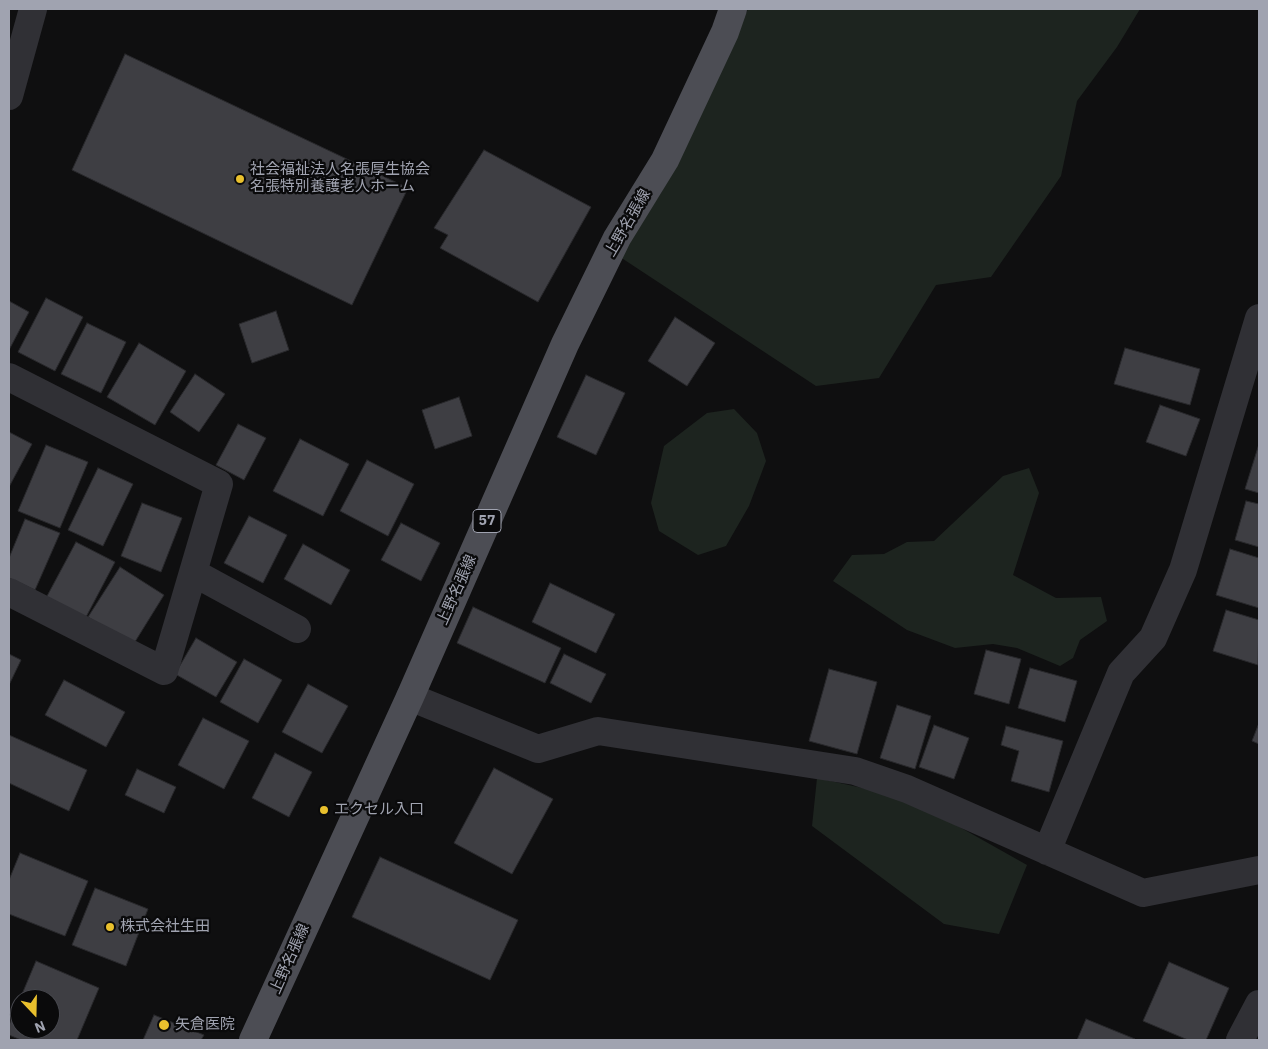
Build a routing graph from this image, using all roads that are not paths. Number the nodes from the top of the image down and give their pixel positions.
1 (33, 9) edge
2 (733, 9) edge
3 (9, 96) edge
4 (1259, 318) edge
5 (9, 376) edge
6 (194, 573) junction
7 (9, 592) edge
8 (298, 629) dead end
9 (410, 697) junction
10 (1047, 851) junction
11 (1259, 870) edge
12 (1259, 1004) edge
13 (253, 1040) edge
14 (1240, 1040) edge

1 - 3 street
2 - 9 main road, 上野名張線 / 57
4 - 10 street
5 - 6 street
6 - 7 street
6 - 8 street
9 - 10 street
9 - 13 main road, 上野名張線 / 57
10 - 11 street
12 - 14 street

